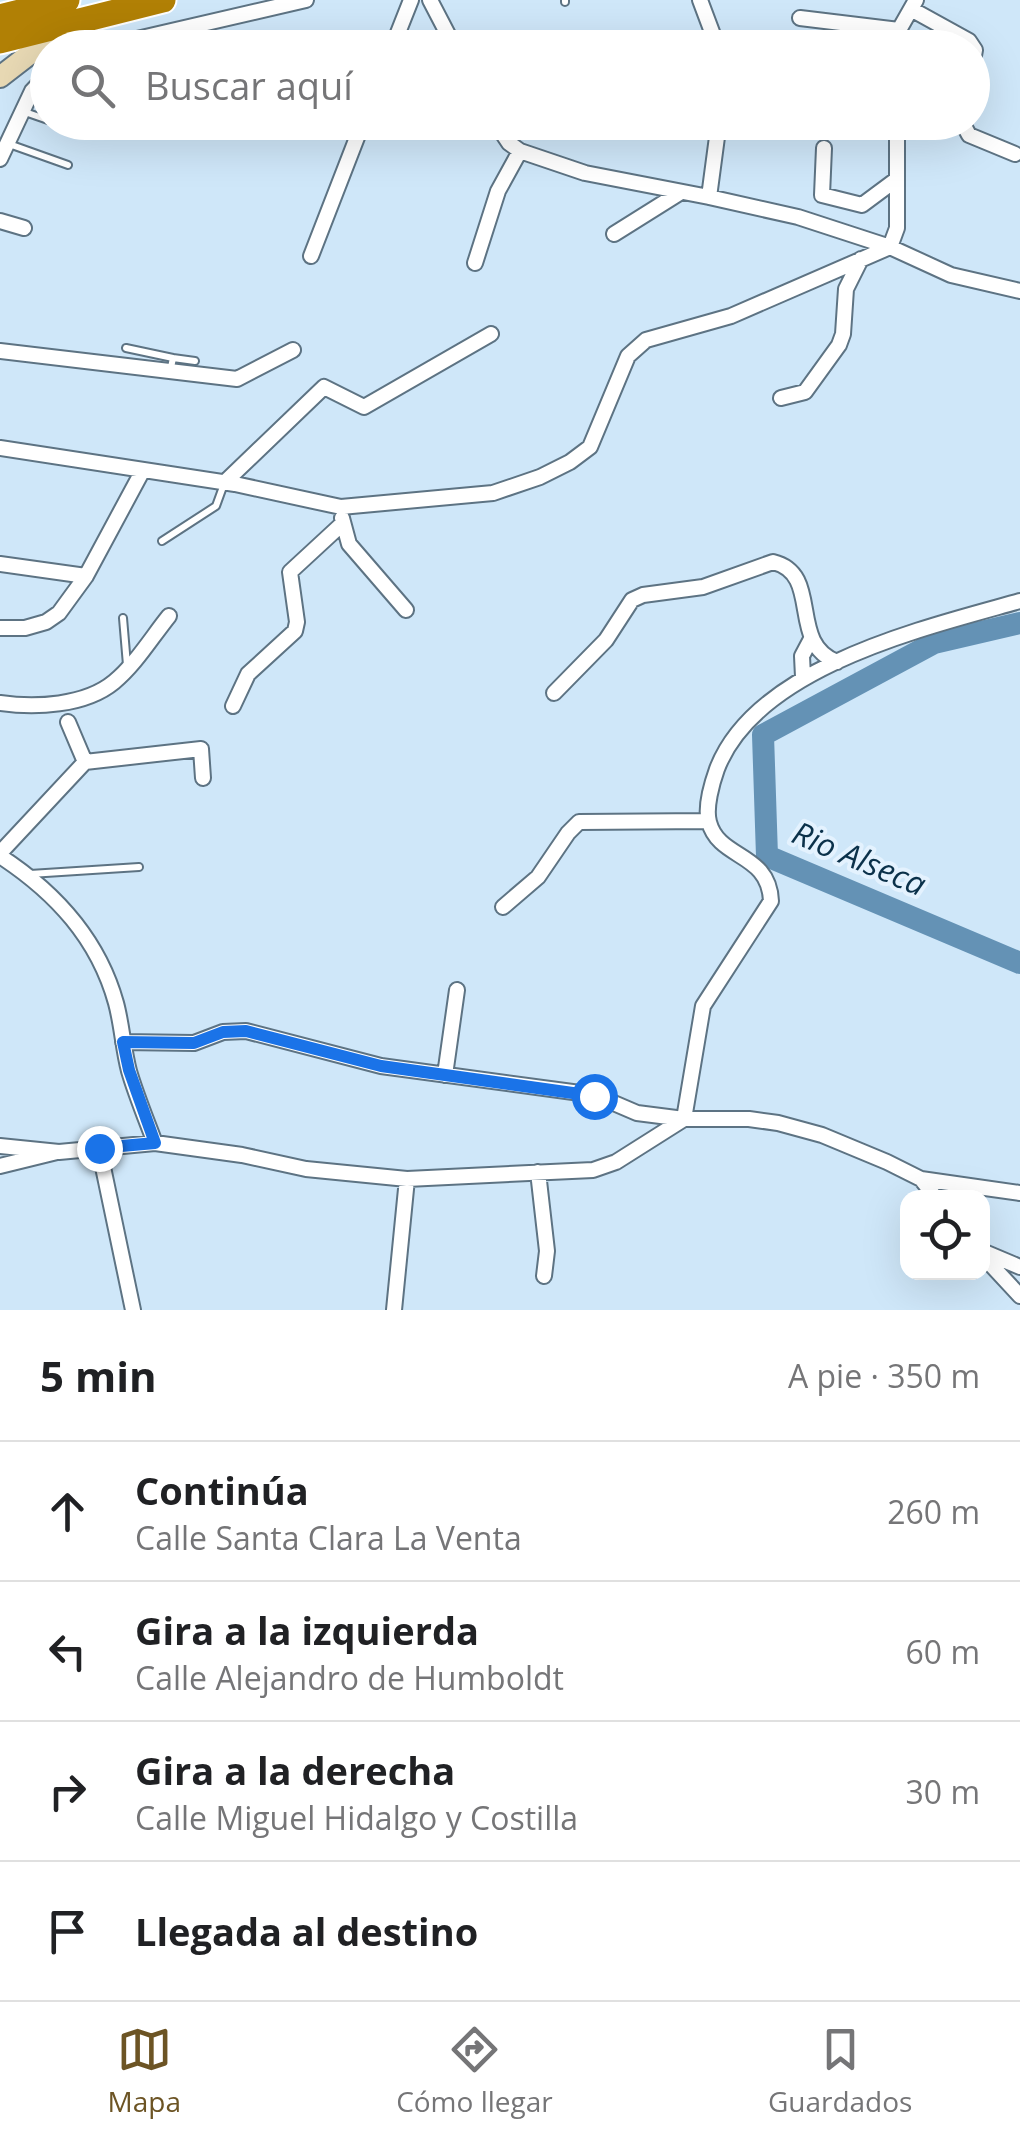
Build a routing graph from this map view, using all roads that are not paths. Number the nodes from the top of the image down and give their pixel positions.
1 (163, 0) edge
2 (306, 0) edge
3 (410, 0) edge
4 (430, 0) edge
5 (700, 0) edge
6 (913, 4) edge
7 (70, 10) edge
8 (800, 18) dead end
9 (49, 30) edge
10 (176, 30) edge
11 (399, 30) edge
12 (446, 30) edge
13 (711, 30) edge
14 (899, 30) joint
15 (952, 30) edge
16 (4, 31) edge
17 (30, 48) edge
18 (0, 77) edge
19 (30, 94) edge
20 (21, 110) junction
21 (30, 113) edge
22 (356, 140) edge
23 (508, 140) edge
24 (718, 140) edge
25 (897, 140) edge
26 (981, 140) edge
27 (8, 144) junction
28 (824, 148) dead end
29 (520, 151) junction
30 (1015, 154) dead end
31 (0, 160) edge
32 (68, 165) dead end
33 (897, 179) junction
34 (681, 192) junction
35 (710, 196) junction
36 (0, 221) edge
37 (24, 228) dead end
38 (614, 234) dead end
39 (890, 246) junction
40 (311, 256) dead end
41 (861, 259) junction
42 (475, 264) dead end
43 (1020, 291) edge
44 (491, 334) dead end
45 (126, 348) dead end
46 (293, 350) dead end
47 (0, 351) edge
48 (195, 361) dead end
49 (171, 366) junction
50 (782, 398) dead end
51 (0, 448) edge
52 (143, 470) junction
53 (224, 483) junction
54 (341, 507) junction
55 (342, 524) junction
56 (162, 541) dead end
57 (0, 564) edge
58 (86, 576) junction
59 (1020, 601) edge
60 (406, 610) dead end
61 (170, 616) dead end
62 (123, 618) dead end
63 (0, 628) edge
64 (811, 639) junction
65 (837, 662) junction
66 (128, 666) junction
67 (803, 677) junction
68 (554, 693) dead end
69 (0, 704) edge
70 (233, 706) dead end
71 (68, 722) dead end
72 (85, 762) junction
73 (203, 778) dead end
74 (708, 821) junction
75 (0, 854) edge
76 (138, 867) dead end
77 (29, 874) junction
78 (502, 907) dead end
79 (457, 990) dead end
80 (123, 1042) junction
81 (444, 1075) junction
82 (684, 1120) junction
83 (155, 1143) junction
84 (0, 1146) edge
85 (99, 1148) junction
86 (59, 1152) junction
87 (0, 1166) edge
88 (538, 1172) junction
89 (406, 1179) junction
90 (921, 1180) junction
91 (929, 1190) edge
92 (1020, 1193) edge
93 (990, 1256) edge
94 (990, 1262) edge
95 (1020, 1266) edge
96 (544, 1276) dead end
97 (1020, 1296) edge
98 (133, 1310) edge
99 (394, 1310) edge

1 - 7 highway
2 - 10 street
3 - 11 street
4 - 12 street
5 - 13 street
6 - 14 street
6 - 15 street
7 - 9 street
7 - 16 highway
8 - 14 street
17 - 18 street
19 - 20 street
20 - 21 lane
20 - 27 street
22 - 40 street
23 - 29 street
24 - 35 street
25 - 33 street
26 - 30 street
27 - 31 street
27 - 32 lane
28 - 33 street
29 - 34 street
29 - 42 street
33 - 39 street
34 - 35 street
34 - 38 street
35 - 39 street
36 - 37 street
39 - 41 street
39 - 43 street
41 - 50 street
41 - 54 street
44 - 53 street
45 - 49 lane
46 - 49 street
47 - 49 street
48 - 49 lane
51 - 52 street
52 - 53 street
52 - 58 street
53 - 54 street
53 - 56 lane
54 - 55 street
55 - 60 street
55 - 70 street
57 - 58 street
58 - 63 street
59 - 65 street
61 - 66 street
62 - 66 lane
64 - 65 street
64 - 67 street
64 - 68 street
65 - 67 street
66 - 69 street
67 - 74 street
71 - 72 street
72 - 73 street
72 - 75 street
74 - 78 street
74 - 82 street
75 - 77 street
76 - 77 lane
77 - 80 street
79 - 81 street
80 - 81 street
80 - 83 street
81 - 82 street
82 - 88 street
82 - 90 street
83 - 85 street
83 - 89 street
84 - 86 street
85 - 86 street
85 - 98 street
86 - 87 street
88 - 89 street
88 - 96 street
89 - 99 street
90 - 91 street
90 - 92 street
93 - 95 street
94 - 97 street

